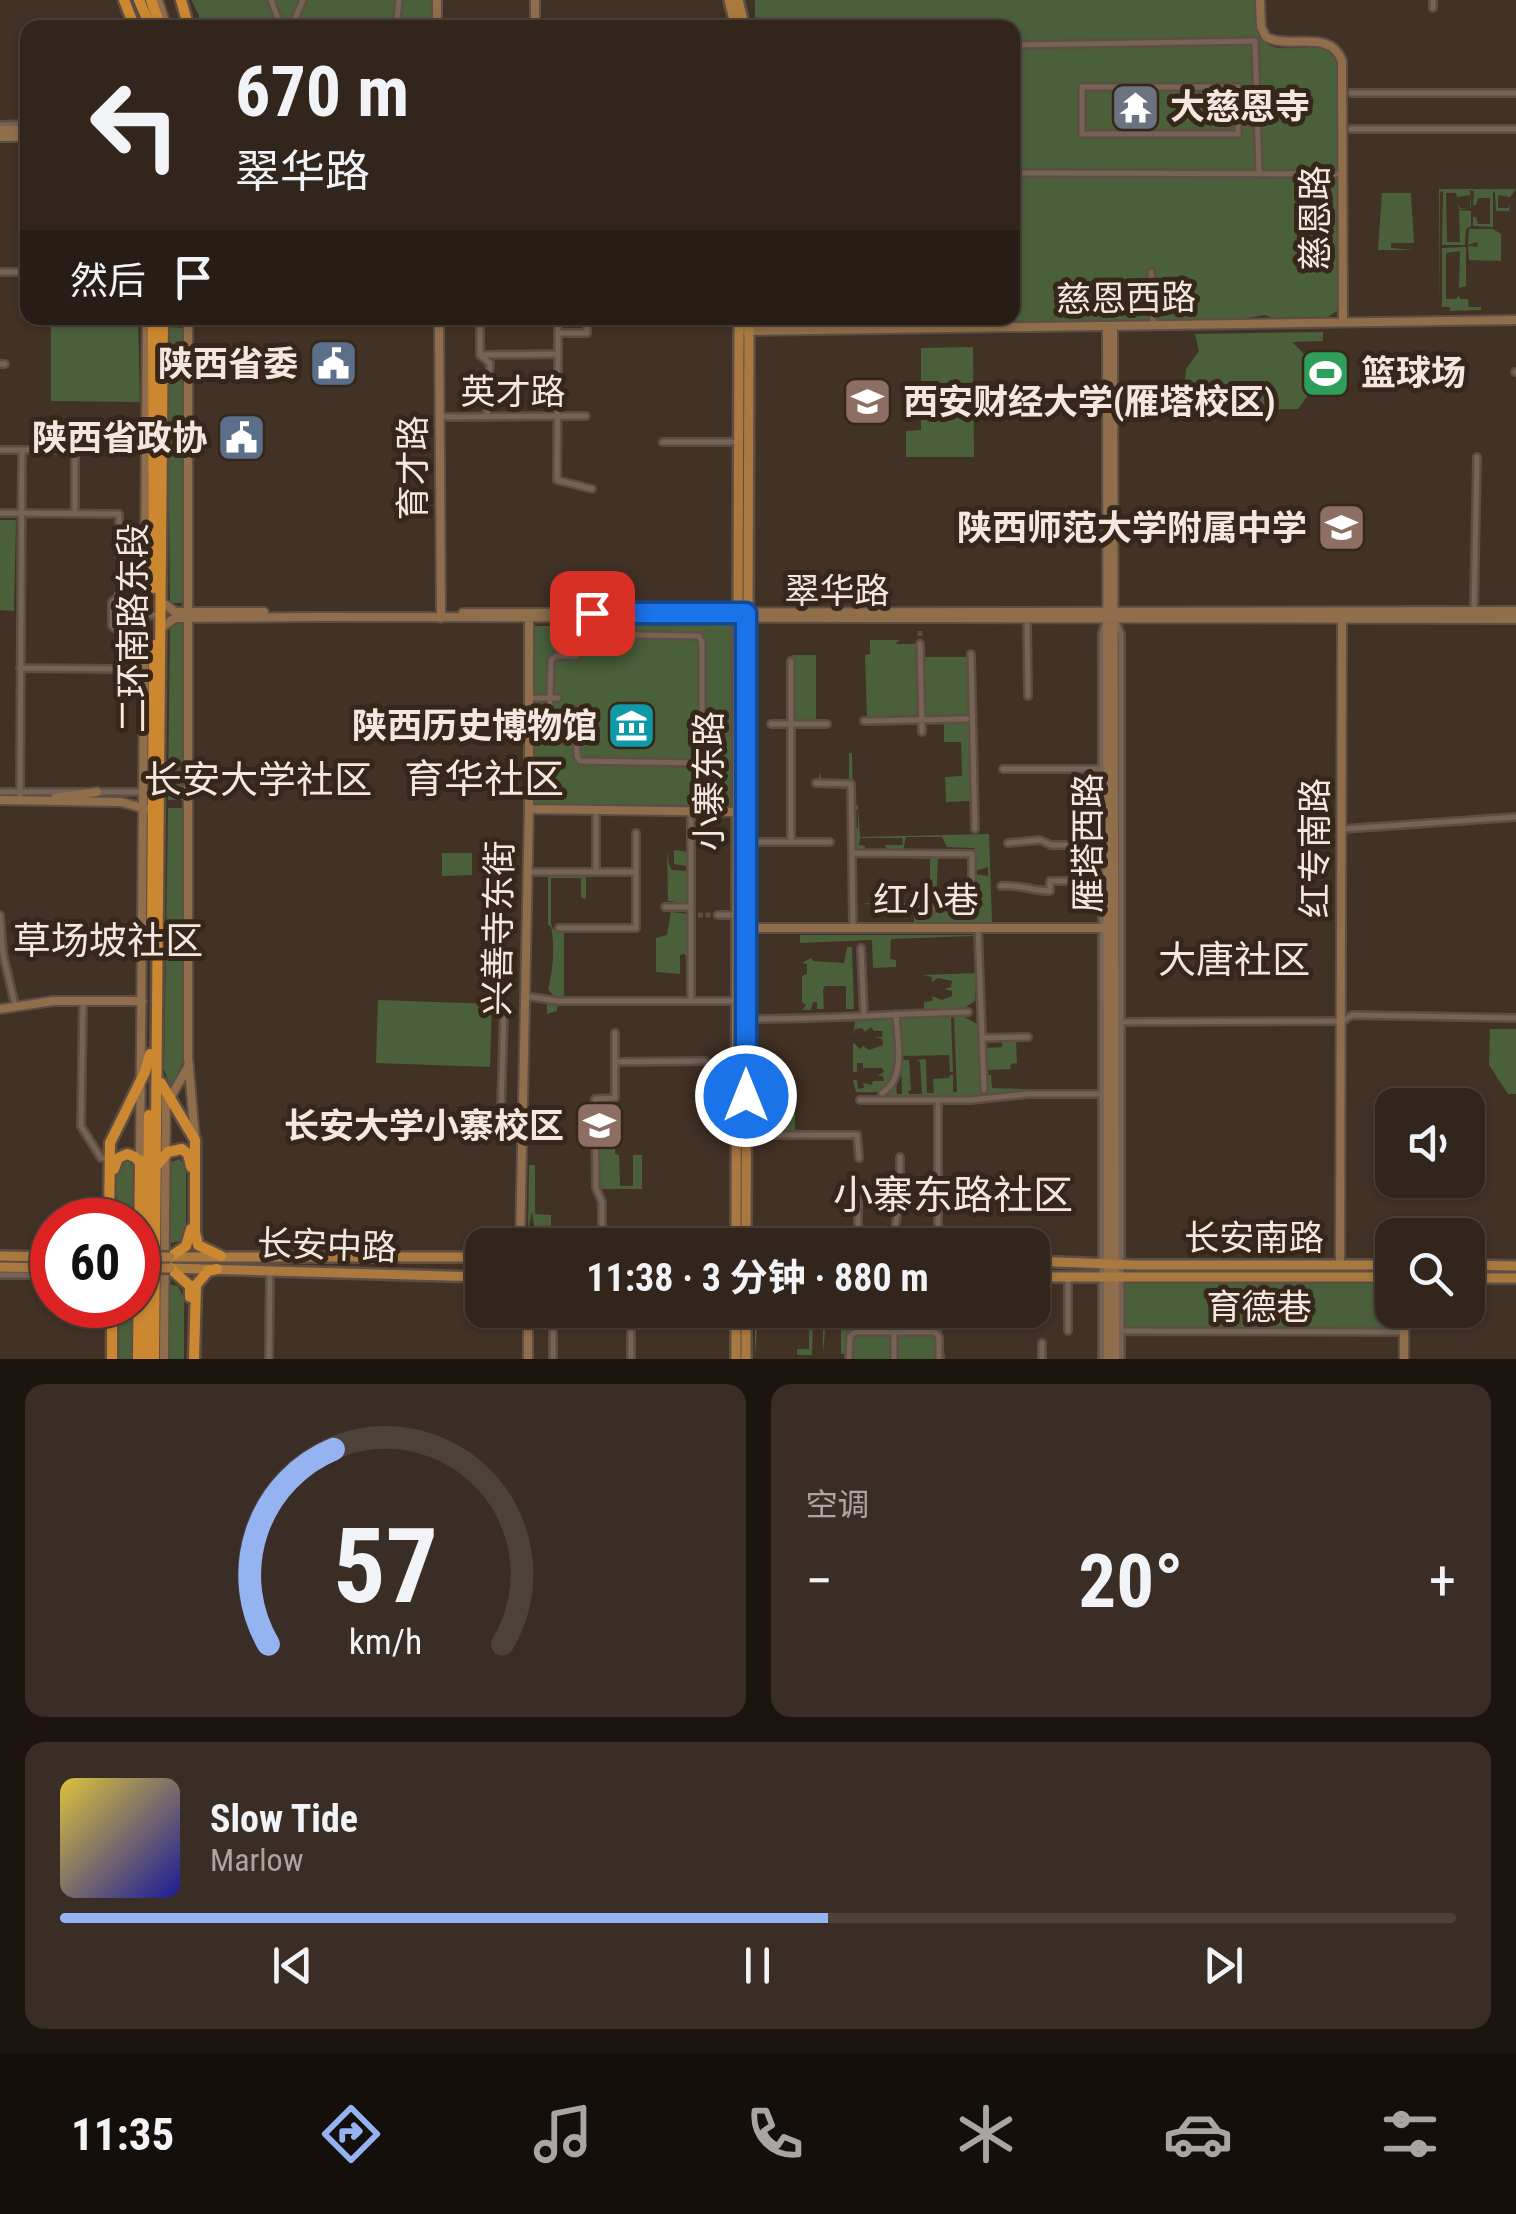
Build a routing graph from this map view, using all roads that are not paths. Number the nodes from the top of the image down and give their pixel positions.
1 (1260, 0) edge
2 (1020, 45) edge
3 (1082, 87) joint
4 (1351, 93) dead end
5 (1516, 93) edge
6 (1351, 129) dead end
7 (1516, 129) edge
8 (1020, 173) edge
9 (1259, 174) junction
10 (1342, 174) junction
11 (1151, 272) dead end
12 (1516, 320) edge
13 (1342, 322) junction
14 (148, 325) edge
15 (149, 325) edge
16 (165, 325) edge
17 (188, 325) edge
18 (439, 325) edge
19 (480, 325) edge
20 (558, 325) edge
21 (588, 325) edge
22 (741, 325) edge
23 (745, 325) edge
24 (1110, 326) junction
25 (1153, 326) dead end
26 (743, 331) junction
27 (558, 332) junction
28 (147, 334) joint
29 (558, 354) junction
30 (480, 355) junction
31 (586, 416) dead end
32 (440, 417) junction
33 (488, 417) junction
34 (558, 418) junction
35 (663, 442) dead end
36 (737, 442) junction
37 (0, 450) edge
38 (22, 450) junction
39 (1477, 457) dead end
40 (592, 489) dead end
41 (0, 514) edge
42 (21, 514) junction
43 (75, 514) junction
44 (161, 537) junction
45 (119, 596) junction
46 (166, 605) junction
47 (1474, 610) junction
48 (1516, 611) edge
49 (1342, 614) junction
50 (150, 615) junction
51 (189, 615) junction
52 (442, 615) junction
53 (130, 616) junction
54 (529, 616) junction
55 (741, 616) junction
56 (1111, 616) junction
57 (1027, 618) junction
58 (1516, 619) edge
59 (164, 626) junction
60 (120, 632) junction
61 (920, 644) tunnel mouth
62 (971, 654) dead end
63 (791, 660) dead end
64 (20, 668) junction
65 (1028, 696) dead end
66 (529, 698) junction
67 (549, 698) junction
68 (558, 698) dead end
69 (968, 719) dead end
70 (921, 720) junction
71 (864, 722) dead end
72 (771, 724) dead end
73 (791, 724) junction
74 (828, 724) dead end
75 (922, 732) dead end
76 (702, 763) junction
77 (1003, 769) dead end
78 (1102, 769) junction
79 (816, 783) dead end
80 (96, 792) junction
81 (148, 793) junction
82 (20, 795) junction
83 (0, 796) edge
84 (55, 798) junction
85 (145, 807) junction
86 (529, 809) junction
87 (596, 810) junction
88 (691, 811) junction
89 (702, 811) junction
90 (741, 812) junction
91 (1516, 817) edge
92 (153, 822) junction
93 (975, 829) dead end
94 (1344, 829) junction
95 (636, 833) dead end
96 (746, 842) junction
97 (791, 842) junction
98 (830, 842) dead end
99 (1008, 843) dead end
100 (1102, 845) junction
101 (853, 853) junction
102 (528, 872) junction
103 (596, 872) junction
104 (636, 872) junction
105 (1102, 881) junction
106 (1001, 886) dead end
107 (665, 908) dead end
108 (913, 908) dead end
109 (693, 912) junction
110 (0, 915) edge
111 (718, 915) tunnel mouth
112 (736, 915) junction
113 (559, 928) dead end
114 (741, 928) junction
115 (853, 928) junction
116 (978, 928) junction
117 (1108, 928) junction
118 (862, 948) dead end
119 (525, 996) junction
120 (83, 1001) junction
121 (142, 1001) junction
122 (691, 1001) junction
123 (736, 1001) junction
124 (15, 1006) junction
125 (0, 1009) edge
126 (504, 1012) dead end
127 (968, 1012) dead end
128 (896, 1014) junction
129 (864, 1016) junction
130 (1516, 1018) edge
131 (746, 1019) junction
132 (1343, 1021) junction
133 (1115, 1022) junction
134 (157, 1033) junction
135 (615, 1033) dead end
136 (1028, 1036) dead end
137 (982, 1038) junction
138 (156, 1053) junction
139 (705, 1061) dead end
140 (615, 1062) junction
141 (189, 1065) junction
142 (140, 1083) junction
143 (984, 1090) dead end
144 (882, 1093) dead end
145 (1105, 1094) junction
146 (166, 1095) junction
147 (860, 1100) dead end
148 (938, 1100) junction
149 (501, 1109) dead end
150 (741, 1135) junction
151 (195, 1140) junction
152 (900, 1157) dead end
153 (110, 1158) junction
154 (858, 1158) dead end
155 (140, 1160) junction
156 (160, 1161) junction
157 (148, 1180) junction
158 (858, 1194) dead end
159 (111, 1198) edge
160 (113, 1198) edge
161 (520, 1228) edge
162 (602, 1228) edge
163 (737, 1228) edge
164 (745, 1228) edge
165 (858, 1228) edge
166 (896, 1228) edge
167 (938, 1228) edge
168 (0, 1253) edge
169 (30, 1256) edge
170 (221, 1256) junction
171 (465, 1257) edge
172 (160, 1261) edge
173 (1050, 1261) edge
174 (170, 1263) junction
175 (1111, 1263) junction
176 (160, 1265) edge
177 (1340, 1265) junction
178 (1375, 1265) edge
179 (1485, 1265) edge
180 (1516, 1266) edge
181 (217, 1269) junction
182 (0, 1271) edge
183 (270, 1271) junction
184 (30, 1272) edge
185 (465, 1277) edge
186 (1050, 1277) edge
187 (1068, 1277) junction
188 (1111, 1277) junction
189 (1375, 1277) edge
190 (1485, 1278) edge
191 (1516, 1278) edge
192 (110, 1328) edge
193 (528, 1328) edge
194 (553, 1328) edge
195 (632, 1328) edge
196 (736, 1328) edge
197 (746, 1328) edge
198 (894, 1328) edge
199 (1404, 1328) edge
200 (1068, 1331) dead end
201 (1118, 1331) junction
202 (894, 1332) junction
203 (1404, 1332) junction
204 (1042, 1343) dead end
205 (110, 1359) edge
206 (138, 1359) edge
207 (156, 1359) edge
208 (192, 1359) edge
209 (270, 1359) edge
210 (528, 1359) edge
211 (553, 1359) edge
212 (632, 1359) edge
213 (736, 1359) edge
214 (746, 1359) edge
215 (850, 1359) edge
216 (894, 1359) edge
217 (939, 1359) edge
218 (1042, 1359) edge
219 (1111, 1359) edge
220 (1404, 1359) edge

1 - 10 main road, 慈恩路
2 - 9 street
3 - 3 street
4 - 5 street
6 - 7 street
8 - 9 street
9 - 10 street
10 - 13 main road, 慈恩路
11 - 25 street
12 - 13 main road, 慈恩西路
13 - 24 main road, 慈恩西路
14 - 28 highway
15 - 50 highway, 二环南路东段
16 - 44 highway, 二环南路东段
17 - 51 main road
18 - 32 main road, 育才路
19 - 30 street
20 - 27 street
21 - 27 street
22 - 26 main road, 小寨东路
23 - 26 main road, 小寨东路
24 - 26 main road, 慈恩西路
24 - 56 main road, 雁塔西路
26 - 36 main road, 小寨东路
26 - 55 main road, 小寨东路
27 - 29 street
28 - 50 main road
29 - 30 street
29 - 34 street
30 - 33 street
31 - 34 street, 英才路
32 - 33 street, 英才路
32 - 52 main road, 育才路
33 - 34 street, 英才路
34 - 40 street
35 - 36 street
36 - 55 main road, 小寨东路
37 - 38 street
38 - 42 street
38 - 43 street
39 - 47 street
41 - 42 street
42 - 43 street
42 - 64 street
43 - 45 street
44 - 46 highway
44 - 59 highway, 二环南路东段
45 - 53 street
45 - 60 street
46 - 51 main road, 翠华路
46 - 59 highway
47 - 48 main road, 翠华路
47 - 49 main road, 翠华路
49 - 56 main road, 翠华路
49 - 58 main road, 翠华路
49 - 94 main road, 红专南路
50 - 53 street
50 - 81 highway, 二环南路东段
51 - 52 main road, 翠华路
51 - 59 main road, 翠华路
51 - 141 main road
52 - 54 main road, 翠华路
53 - 60 street
54 - 55 main road, 翠华路
54 - 66 main road, 兴善寺东街
55 - 56 main road, 翠华路
55 - 57 main road, 翠华路
55 - 90 main road, 小寨东路
56 - 57 main road, 翠华路
56 - 78 street
56 - 117 main road, 雁塔西路
56 - 133 street
57 - 65 street
59 - 134 highway, 二环南路东段
59 - 138 highway
60 - 64 street
61 - 70 street
62 - 93 street
63 - 73 street
64 - 82 street
66 - 67 street
66 - 86 main road, 兴善寺东街
67 - 68 street
67 - 76 street
67 - 76 street
69 - 70 street
70 - 71 street
70 - 75 street
72 - 73 street
73 - 74 street
73 - 97 street
76 - 89 street
77 - 78 street
78 - 100 street
79 - 101 street
80 - 81 street
80 - 82 street
80 - 84 main road
81 - 84 main road
81 - 85 main road
81 - 92 highway, 二环南路东段
82 - 83 main road
82 - 84 main road
83 - 85 main road
85 - 92 main road
85 - 121 main road
86 - 87 main road
86 - 102 main road, 兴善寺东街
87 - 88 main road
87 - 103 street
88 - 89 main road
88 - 109 street
89 - 90 main road
90 - 96 main road, 小寨东路
90 - 112 main road, 小寨东路
91 - 94 street
92 - 138 highway, 二环南路东段
94 - 132 main road, 红专南路
95 - 104 street
96 - 97 street
96 - 114 main road, 小寨东路
97 - 98 street
99 - 100 street
100 - 105 street
101 - 108 street
101 - 115 street
102 - 103 street
102 - 119 main road, 兴善寺东街
103 - 104 street
104 - 113 street
105 - 106 street
105 - 117 street
107 - 109 street
109 - 122 street
110 - 124 street
111 - 112 street
112 - 114 main road, 小寨东路
114 - 115 main road, 红小巷
114 - 123 main road, 小寨东路
114 - 131 main road, 小寨东路
115 - 116 main road, 红小巷
116 - 117 main road, 红小巷
116 - 137 street
117 - 133 main road, 雁塔西路
117 - 145 street
118 - 129 street
119 - 122 street
119 - 161 main road, 兴善寺东街
120 - 121 main road
120 - 124 main road
120 - 153 street
121 - 142 main road
122 - 123 street
123 - 150 main road, 小寨东路
124 - 125 main road
126 - 149 street
127 - 128 street
128 - 129 street
128 - 144 street
129 - 131 street
130 - 132 street
131 - 150 main road, 小寨东路
132 - 133 street
132 - 177 main road, 红专南路
133 - 145 main road, 雁塔西路
133 - 175 main road, 雁塔西路
134 - 138 highway
134 - 156 highway, 二环南路东段
135 - 140 street
136 - 137 street
137 - 143 street
138 - 142 highway
138 - 146 highway
138 - 157 highway, 二环南路东段
139 - 140 street
140 - 162 street
141 - 146 main road
141 - 151 main road
142 - 153 highway
142 - 155 main road
145 - 148 street
145 - 175 main road, 雁塔西路
146 - 151 highway
146 - 156 highway
146 - 156 main road
147 - 148 street
148 - 167 street
150 - 154 street
150 - 163 main road, 小寨东路
150 - 164 main road, 小寨东路
151 - 170 highway
152 - 166 street
153 - 159 highway
155 - 157 highway
155 - 160 highway
155 - 206 highway
156 - 174 highway
156 - 207 main road
156 - 207 highway, 二环南路东段
157 - 207 highway, 二环南路东段
158 - 165 street
168 - 169 main road
170 - 171 main road, 长安中路
170 - 174 main road, 长安中路
172 - 174 main road, bridge
173 - 175 main road
174 - 176 main road, bridge
174 - 181 main road, 长安中路
174 - 208 highway
175 - 177 main road, 长安南路
175 - 188 main road, 雁塔西路
177 - 178 main road, 长安南路
179 - 180 main road
181 - 183 main road, 长安中路
181 - 208 highway
182 - 184 main road
183 - 185 main road, 长安中路
183 - 209 street
186 - 187 main road
187 - 188 main road
187 - 200 street
188 - 189 main road, 长安南路
188 - 201 main road, 雁塔西路
188 - 219 main road, 雁塔西路
190 - 191 main road
192 - 205 highway
193 - 210 main road
194 - 211 street
195 - 212 street
196 - 213 main road
197 - 214 main road
198 - 202 street
199 - 203 main road
201 - 203 street, 育德巷
201 - 219 main road, 雁塔西路
202 - 215 street
202 - 216 street
202 - 217 street
203 - 220 main road
204 - 218 street

